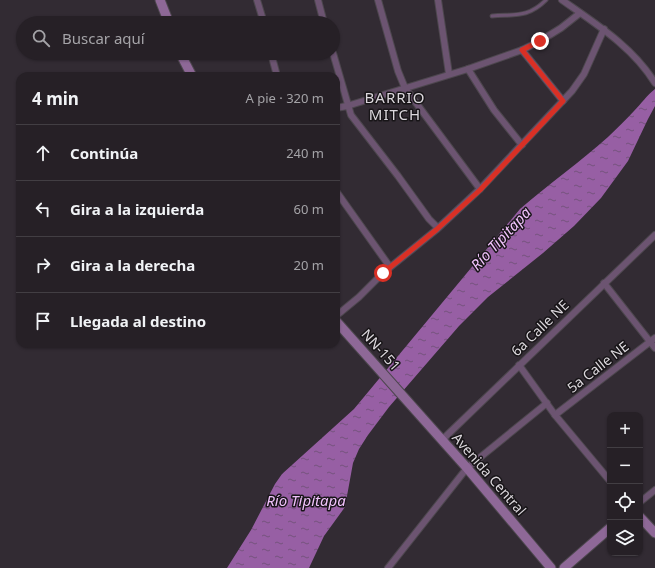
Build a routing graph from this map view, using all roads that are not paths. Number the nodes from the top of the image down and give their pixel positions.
1 (160, 0) edge
2 (256, 0) edge
3 (318, 0) edge
4 (378, 0) edge
5 (438, 0) edge
6 (546, 0) edge
7 (562, 0) edge
8 (580, 13) junction
9 (166, 16) edge
10 (262, 16) edge
11 (322, 16) edge
12 (492, 16) dead end
13 (604, 29) junction
14 (522, 50) junction
15 (184, 60) edge
16 (274, 60) edge
17 (335, 60) edge
18 (468, 69) junction
19 (190, 72) edge
20 (276, 72) edge
21 (338, 72) edge
22 (449, 74) junction
23 (340, 78) edge
24 (654, 81) edge
25 (405, 88) junction
26 (563, 101) junction
27 (348, 106) junction
28 (340, 107) edge
29 (522, 145) junction
30 (480, 190) junction
31 (340, 197) edge
32 (438, 228) junction
33 (655, 235) edge
34 (390, 267) junction
35 (604, 283) junction
36 (340, 313) edge
37 (340, 325) edge
38 (652, 340) edge
39 (655, 348) edge
40 (519, 365) junction
41 (406, 398) joint
42 (546, 403) junction
43 (555, 415) junction
44 (442, 440) junction
45 (467, 468) junction
46 (607, 477) edge
47 (655, 490) edge
48 (643, 500) edge
49 (643, 520) edge
50 (607, 531) edge
51 (655, 533) edge
52 (570, 566) edge
53 (388, 568) edge
54 (551, 568) edge

1 - 9 street
2 - 10 street
3 - 11 street
4 - 25 street
5 - 22 street
6 - 12 lane
7 - 8 street
8 - 13 street
8 - 14 street
13 - 24 street
13 - 26 street
14 - 18 street
14 - 26 street
15 - 19 street
16 - 20 street
17 - 21 street
18 - 22 street
18 - 29 street
22 - 25 street
23 - 27 street
25 - 27 street
25 - 30 street
26 - 29 street
27 - 28 street
27 - 32 street
29 - 30 street
30 - 32 street
31 - 34 street
32 - 34 street
33 - 35 street, 6a Calle NE
34 - 36 street
35 - 38 street
35 - 40 street, 6a Calle NE
37 - 41 street, NN-151 / NN-151
38 - 39 street
38 - 43 street, 5a Calle NE
40 - 42 street
40 - 44 street, 6a Calle NE
41 - 44 street, Avenida Central / NN-151
42 - 43 street
42 - 45 street
43 - 46 street
44 - 45 street, Avenida Central / NN-151
45 - 53 street
45 - 54 street, Avenida Central / NN-151
47 - 48 street
49 - 51 street
50 - 52 street

